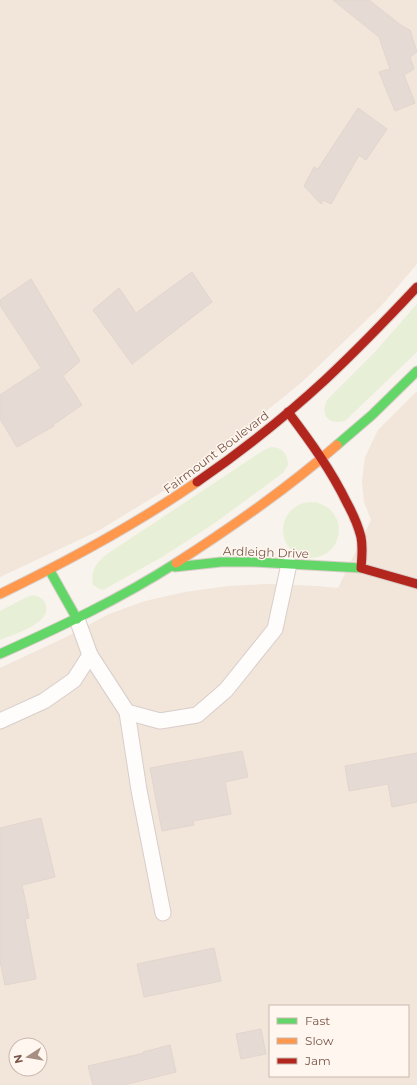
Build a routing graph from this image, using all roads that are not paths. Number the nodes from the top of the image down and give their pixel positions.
1 (417, 287) edge
2 (417, 371) edge
3 (288, 412) junction
4 (323, 458) junction
5 (289, 564) junction
6 (170, 568) junction
7 (361, 568) junction
8 (50, 570) junction
9 (417, 584) edge
10 (0, 594) edge
11 (77, 619) junction
12 (0, 654) edge
13 (90, 655) junction
14 (127, 712) junction
15 (0, 721) edge
16 (163, 913) dead end

1 - 3 main road, Fairmount Boulevard
2 - 4 main road
3 - 4 main road
3 - 8 main road, Fairmount Boulevard
4 - 6 main road
4 - 7 main road
5 - 6 main road, Ardleigh Drive
5 - 7 main road, Ardleigh Drive
5 - 14 lane
6 - 11 main road
7 - 9 main road, Ardleigh Drive
8 - 10 main road, Fairmount Boulevard
8 - 11 main road
11 - 12 main road
11 - 13 lane
13 - 14 lane
13 - 15 lane
14 - 16 lane

